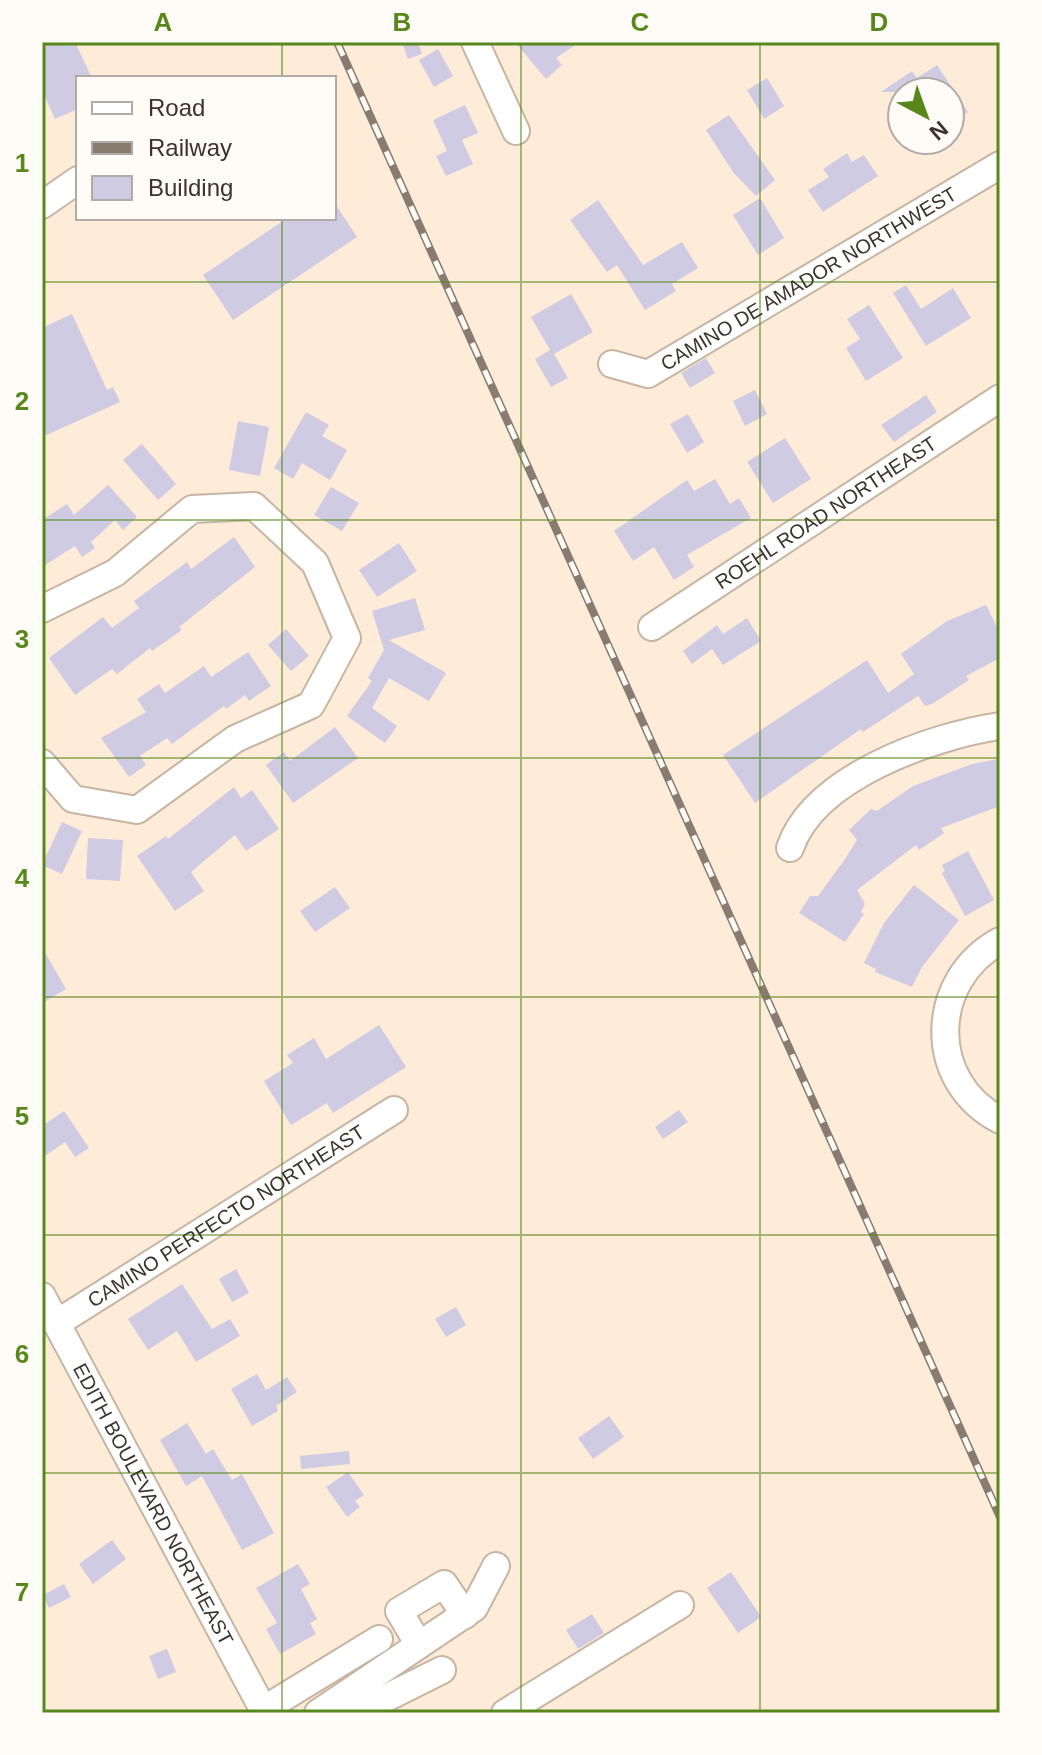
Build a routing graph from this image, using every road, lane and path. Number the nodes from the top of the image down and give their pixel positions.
1 (475, 42) edge
2 (516, 131) dead end
3 (1000, 165) edge
4 (76, 181) edge
5 (42, 205) edge
6 (612, 364) dead end
7 (1000, 398) edge
8 (42, 609) edge
9 (652, 627) dead end
10 (1000, 726) edge
11 (42, 763) edge
12 (790, 848) dead end
13 (1000, 941) edge
14 (394, 1110) dead end
15 (1000, 1120) edge
16 (42, 1296) edge
17 (57, 1323) junction
18 (496, 1566) dead end
19 (680, 1605) dead end
20 (465, 1615) junction
21 (379, 1639) dead end
22 (419, 1645) junction
23 (442, 1670) dead end
24 (264, 1712) edge
25 (318, 1713) edge
26 (356, 1713) edge
27 (505, 1713) edge

1 - 2 street
3 - 6 street, CAMINO DE AMADOR NORTHWEST
4 - 5 street
7 - 9 street, ROEHL ROAD NORTHEAST
8 - 11 street
10 - 12 street
13 - 15 street
14 - 17 street, CAMINO PERFECTO NORTHEAST
16 - 17 street, EDITH BOULEVARD NORTHEAST
17 - 24 street, EDITH BOULEVARD NORTHEAST
18 - 20 street
19 - 27 street
20 - 22 street
20 - 22 street
21 - 24 street
22 - 25 street
23 - 26 street

